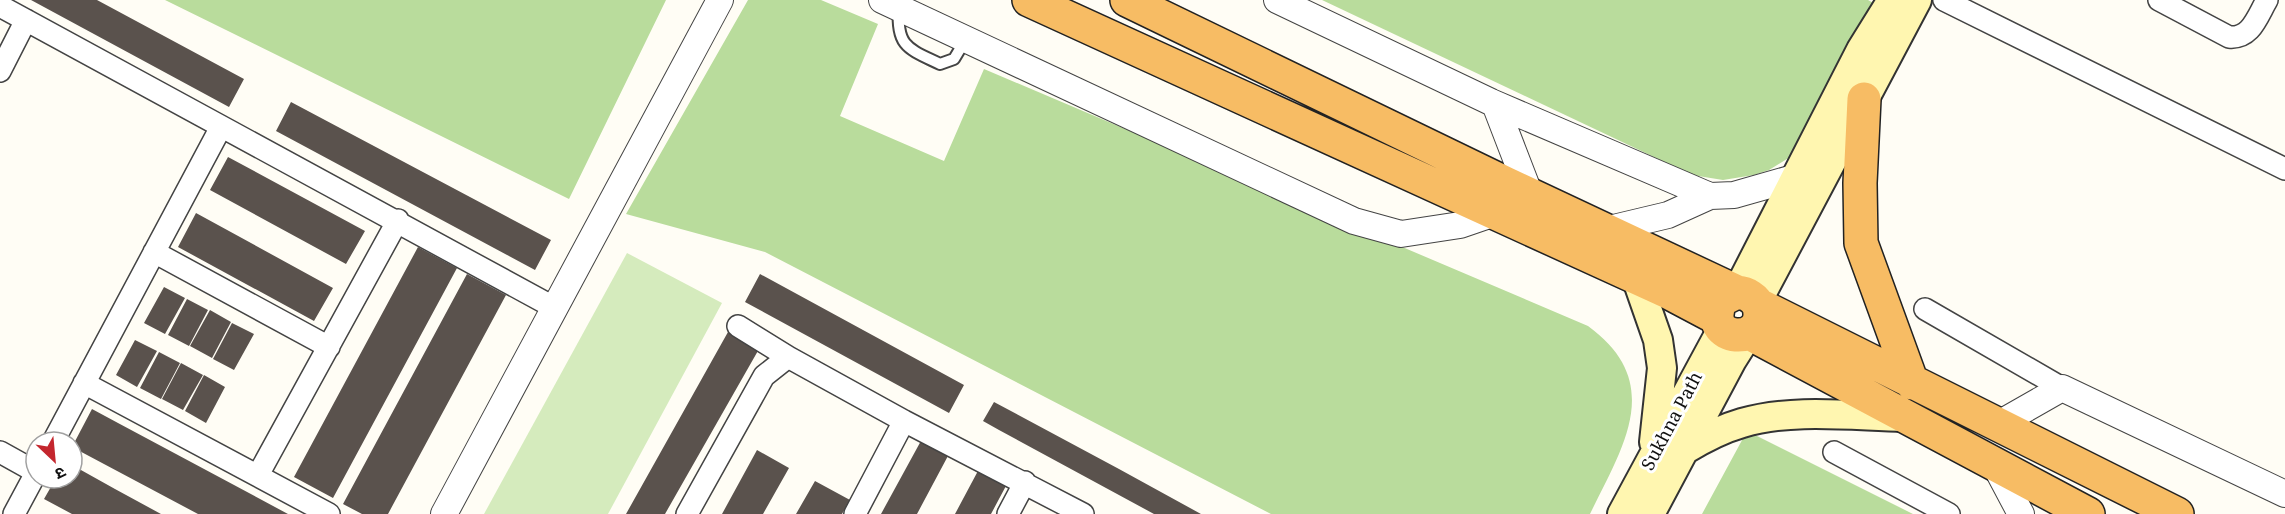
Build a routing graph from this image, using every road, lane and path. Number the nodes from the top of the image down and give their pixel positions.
1 (720, 0) edge
2 (1029, 0) edge
3 (1127, 0) edge
4 (1277, 0) edge
5 (1892, 0) edge
6 (1917, 0) edge
7 (1944, 0) edge
8 (2159, 0) edge
9 (2267, 0) edge
10 (891, 4) edge
11 (0, 6) edge
12 (26, 20) junction
13 (966, 39) junction
14 (0, 70) edge
15 (1864, 99) junction
16 (1495, 104) junction
17 (221, 127) junction
18 (2285, 169) edge
19 (1797, 177) junction
20 (1530, 195) junction
21 (1710, 196) junction
22 (1495, 213) junction
23 (398, 220) junction
24 (1605, 230) junction
25 (154, 252) junction
26 (1636, 277) junction
27 (555, 308) junction
28 (1925, 309) dead end
29 (1740, 313) junction
30 (738, 326) dead end
31 (329, 347) junction
32 (788, 357) junction
33 (84, 383) junction
34 (1912, 383) junction
35 (2062, 388) junction
36 (1904, 417) junction
37 (904, 421) junction
38 (1997, 425) junction
39 (59, 430) edge
40 (1684, 450) junction
41 (0, 452) edge
42 (1834, 452) dead end
43 (1652, 459) junction
44 (24, 465) edge
45 (1996, 467) junction
46 (258, 475) junction
47 (1025, 482) junction
48 (27, 490) edge
49 (2285, 494) edge
50 (14, 514) edge
51 (329, 514) edge
52 (444, 514) edge
53 (687, 514) edge
54 (855, 514) edge
55 (1008, 514) edge
56 (1083, 514) edge
57 (1622, 514) edge
58 (1650, 514) edge
59 (1949, 514) edge
60 (2021, 514) edge
61 (2088, 514) edge
62 (2177, 514) edge

1 - 27 street
2 - 22 highway
3 - 20 highway
4 - 16 street
5 - 19 main road
6 - 15 main road
7 - 18 street
8 - 9 street
10 - 13 street
10 - 13 lane
11 - 12 street
12 - 14 street
12 - 17 street
13 - 22 street
15 - 29 main road
15 - 34 highway
16 - 20 street
16 - 21 street
17 - 23 street
17 - 25 street
19 - 21 street
19 - 29 main road
20 - 24 highway
21 - 24 street
22 - 26 highway
23 - 27 street
23 - 31 street
24 - 29 highway
25 - 31 street
25 - 33 street
26 - 29 highway
26 - 43 main road
27 - 52 street
28 - 35 street
29 - 34 highway
29 - 36 highway
29 - 40 main road, Sukhna Path
29 - 43 main road, Sukhna Path
30 - 32 street
31 - 46 street
32 - 37 street
32 - 53 street
33 - 39 street
33 - 46 street
34 - 38 highway
35 - 38 street
35 - 49 street
36 - 40 main road
36 - 45 highway
37 - 47 street
37 - 54 street
38 - 62 highway
40 - 58 main road, Sukhna Path
41 - 44 street
42 - 59 street
43 - 57 main road, Sukhna Path
45 - 60 street
45 - 61 highway
46 - 51 street
47 - 55 street
47 - 56 street
48 - 50 street

